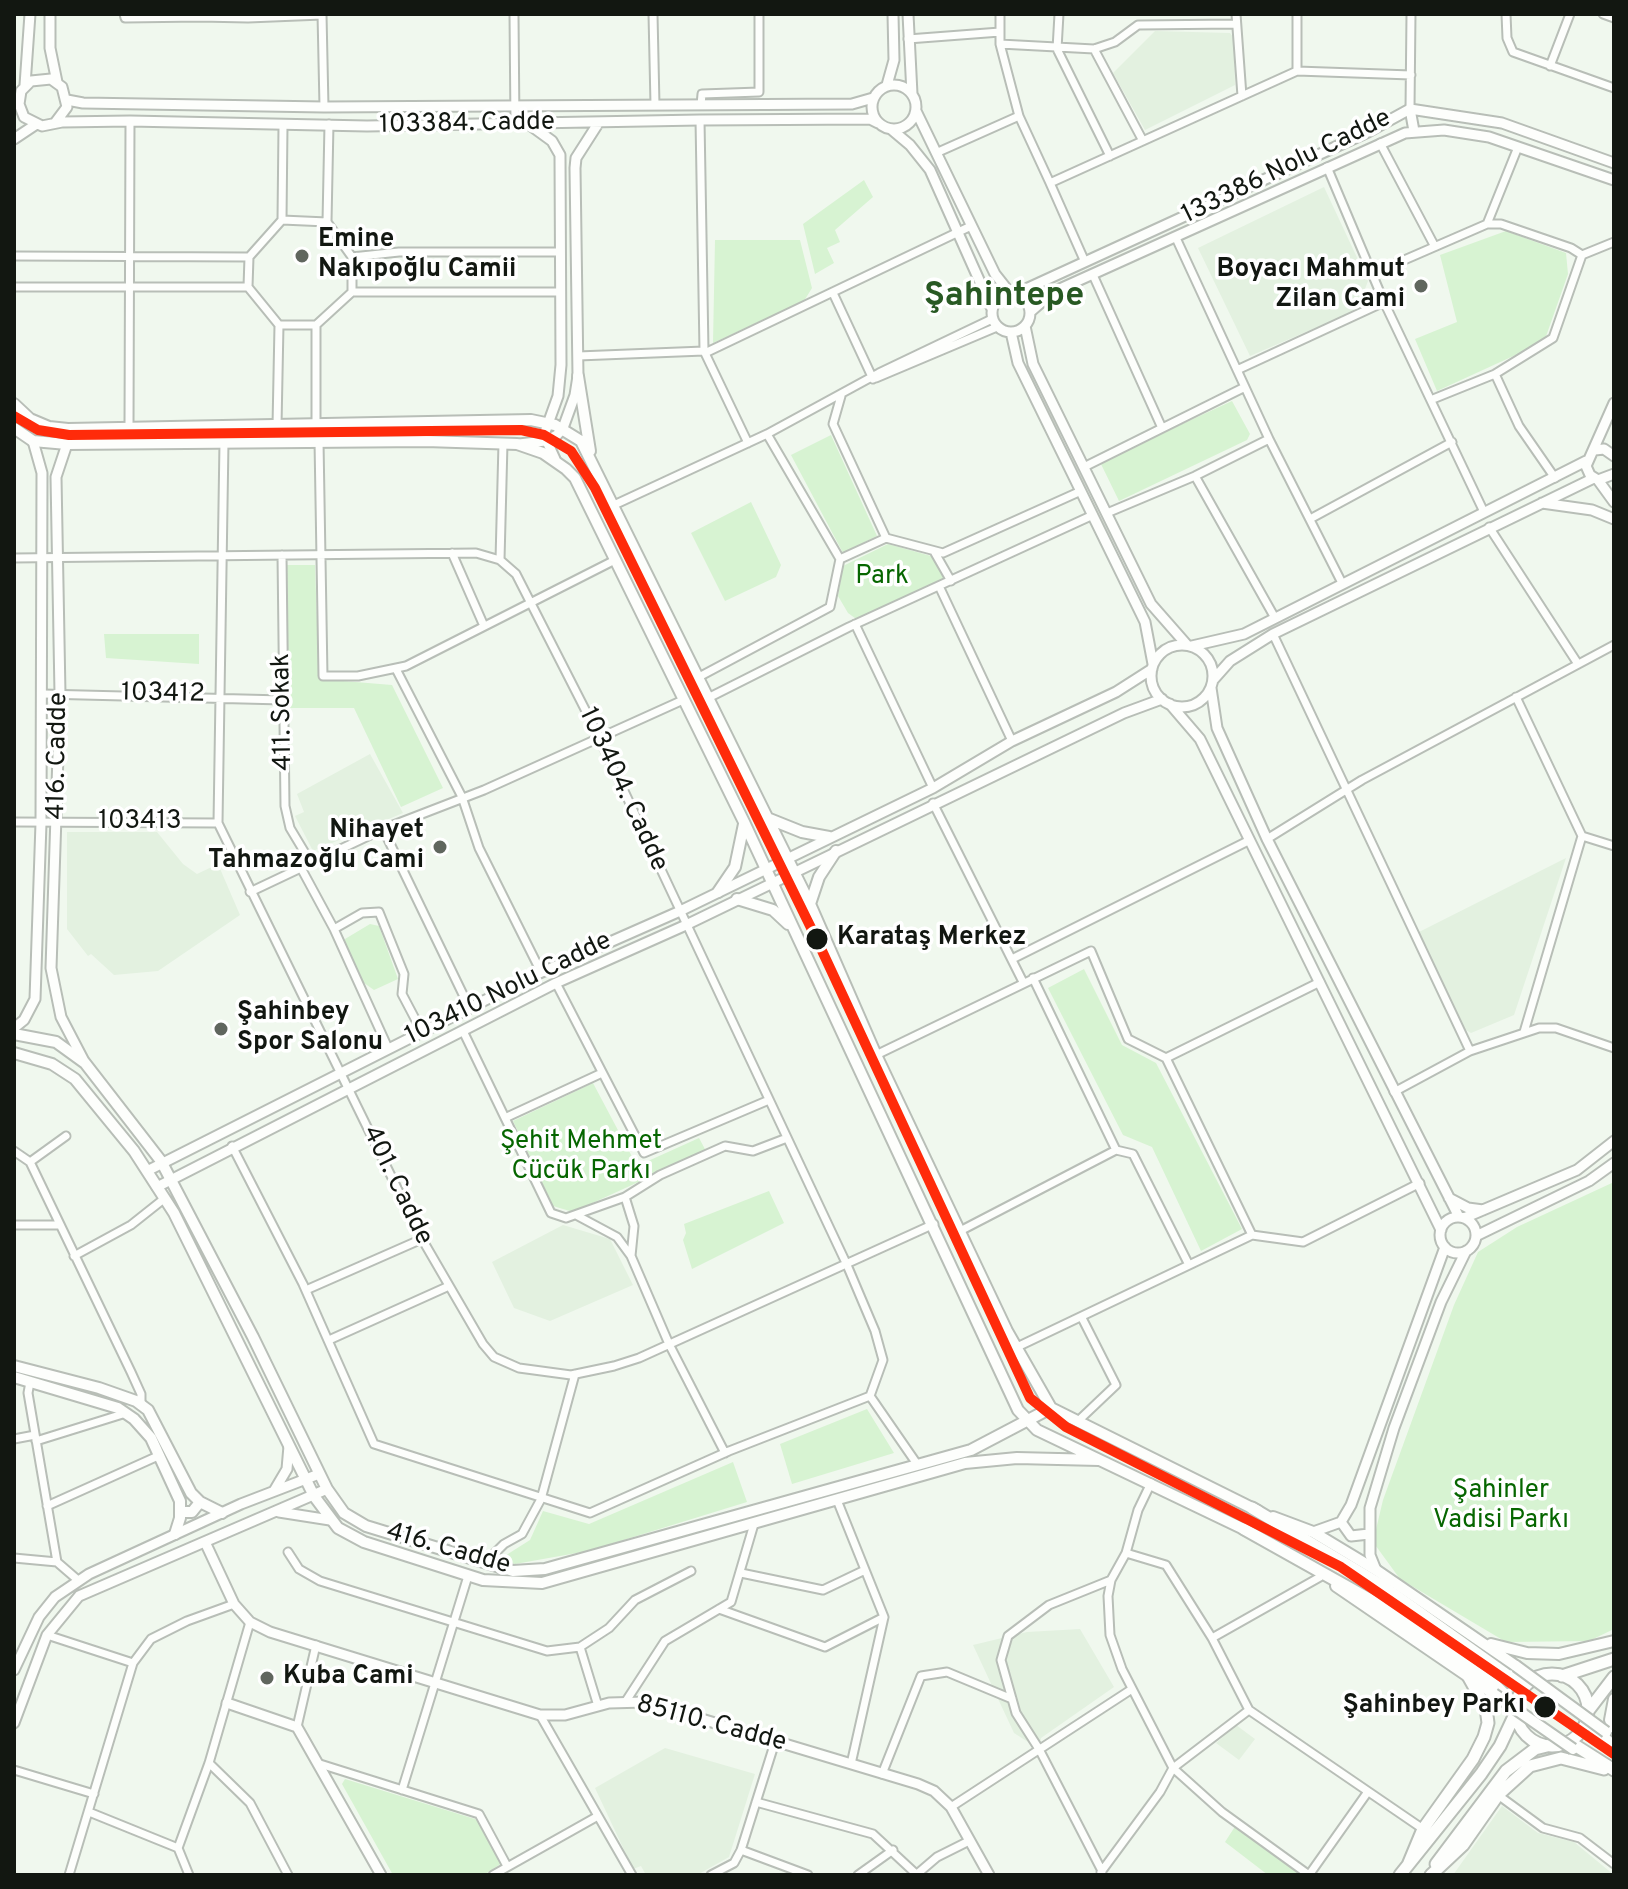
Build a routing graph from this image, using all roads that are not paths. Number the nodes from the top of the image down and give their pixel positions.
1 (30, 14) edge
2 (50, 14) edge
3 (124, 14) edge
4 (322, 14) edge
5 (514, 14) edge
6 (653, 14) edge
7 (759, 14) edge
8 (893, 14) edge
9 (908, 14) edge
10 (1000, 14) edge
11 (1059, 14) edge
12 (1236, 14) edge
13 (1297, 14) edge
14 (1411, 14) edge
15 (1506, 14) edge
16 (1570, 14) edge
17 (1603, 14) edge
18 (200, 16) edge
19 (248, 16) edge
20 (1614, 18) edge
21 (1236, 24) junction
22 (1000, 32) junction
23 (908, 39) junction
24 (1000, 44) junction
25 (1057, 49) junction
26 (1094, 49) junction
27 (1550, 66) junction
28 (1297, 71) junction
29 (1411, 75) junction
30 (57, 82) junction
31 (25, 85) junction
32 (887, 85) junction
33 (1614, 88) edge
34 (912, 94) junction
35 (1242, 96) junction
36 (873, 98) junction
37 (67, 100) junction
38 (514, 105) junction
39 (655, 105) junction
40 (701, 105) junction
41 (16, 107) edge
42 (324, 107) junction
43 (1410, 109) junction
44 (916, 111) junction
45 (1019, 116) junction
46 (700, 120) junction
47 (130, 121) junction
48 (599, 122) junction
49 (55, 123) junction
50 (878, 123) junction
51 (329, 124) junction
52 (35, 125) junction
53 (515, 125) junction
54 (530, 125) junction
55 (283, 126) junction
56 (891, 129) junction
57 (1414, 131) junction
58 (14, 139) edge
59 (1143, 141) junction
60 (1380, 143) junction
61 (1518, 147) junction
62 (936, 153) junction
63 (1110, 156) junction
64 (1614, 163) edge
65 (1327, 167) junction
66 (1614, 180) edge
67 (1050, 183) junction
68 (282, 220) junction
69 (327, 222) junction
70 (1487, 224) junction
71 (971, 226) junction
72 (957, 232) junction
73 (1176, 238) junction
74 (1614, 242) edge
75 (1434, 245) junction
76 (560, 252) junction
77 (1582, 255) junction
78 (14, 256) edge
79 (129, 257) junction
80 (249, 257) junction
81 (352, 257) junction
82 (1085, 262) junction
83 (1372, 274) junction
84 (1093, 275) junction
85 (129, 286) junction
86 (14, 287) edge
87 (248, 287) junction
88 (352, 292) junction
89 (560, 292) junction
90 (833, 293) junction
91 (1012, 294) junction
92 (1384, 302) junction
93 (1030, 312) junction
94 (994, 318) junction
95 (279, 325) junction
96 (316, 325) junction
97 (1025, 326) junction
98 (1011, 332) junction
99 (705, 352) junction
100 (578, 356) junction
101 (1237, 370) junction
102 (1495, 374) junction
103 (578, 376) junction
104 (875, 379) junction
105 (1245, 387) junction
106 (841, 396) junction
107 (1433, 399) junction
108 (1614, 403) edge
109 (14, 404) edge
110 (548, 422) junction
111 (316, 424) junction
112 (277, 426) junction
113 (14, 428) edge
114 (129, 428) junction
115 (563, 428) junction
116 (1162, 428) junction
117 (767, 434) junction
118 (1269, 439) junction
119 (33, 441) junction
120 (319, 441) junction
121 (545, 441) junction
122 (224, 442) junction
123 (1452, 442) junction
124 (503, 443) junction
125 (748, 443) junction
126 (67, 444) junction
127 (517, 444) junction
128 (1595, 450) junction
129 (1614, 456) edge
130 (591, 457) junction
131 (555, 460) junction
132 (1586, 461) junction
133 (1084, 467) junction
134 (1614, 474) edge
135 (1195, 476) junction
136 (1555, 478) junction
137 (1596, 479) junction
138 (1081, 491) junction
139 (1614, 502) edge
140 (1542, 503) junction
141 (614, 505) junction
142 (1483, 510) junction
143 (1107, 513) junction
144 (1093, 515) junction
145 (1310, 519) junction
146 (1614, 519) edge
147 (1489, 527) junction
148 (886, 538) junction
149 (452, 553) junction
150 (935, 553) junction
151 (282, 555) junction
152 (321, 555) junction
153 (220, 556) junction
154 (14, 558) edge
155 (43, 558) junction
156 (59, 558) junction
157 (840, 559) junction
158 (500, 560) junction
159 (615, 560) junction
160 (951, 581) junction
161 (1342, 583) junction
162 (939, 586) junction
163 (530, 602) junction
164 (1275, 618) junction
165 (855, 624) junction
166 (484, 626) junction
167 (1273, 634) junction
168 (1614, 645) edge
169 (1190, 646) junction
170 (1578, 664) junction
171 (1153, 666) junction
172 (396, 669) junction
173 (697, 678) junction
174 (1212, 684) junction
175 (43, 694) junction
176 (60, 694) junction
177 (219, 696) junction
178 (1516, 697) junction
179 (708, 698) junction
180 (283, 700) junction
181 (683, 700) junction
182 (1166, 702) junction
183 (598, 738) junction
184 (1012, 741) junction
185 (933, 788) junction
186 (1345, 792) junction
187 (462, 797) junction
188 (933, 803) junction
189 (767, 818) junction
190 (14, 822) edge
191 (744, 822) junction
192 (41, 823) junction
193 (218, 823) junction
194 (58, 824) junction
195 (383, 829) junction
196 (1582, 836) junction
197 (829, 837) junction
198 (1267, 839) junction
199 (1250, 840) junction
200 (1614, 846) edge
201 (836, 851) junction
202 (787, 857) junction
203 (311, 863) junction
204 (301, 868) junction
205 (766, 868) junction
206 (794, 871) junction
207 (772, 882) junction
208 (250, 892) junction
209 (718, 892) junction
210 (737, 899) junction
211 (810, 904) junction
212 (678, 912) junction
213 (686, 925) junction
214 (334, 929) junction
215 (796, 931) junction
216 (1012, 959) junction
217 (541, 972) junction
218 (1033, 978) junction
219 (1023, 982) junction
220 (1320, 982) junction
221 (556, 983) junction
222 (470, 1009) junction
223 (14, 1031) edge
224 (463, 1031) junction
225 (422, 1032) junction
226 (1524, 1032) junction
227 (388, 1048) junction
228 (1614, 1048) edge
229 (1470, 1051) junction
230 (14, 1053) edge
231 (876, 1055) junction
232 (1166, 1058) junction
233 (85, 1063) junction
234 (602, 1073) junction
235 (341, 1074) junction
236 (348, 1088) junction
237 (1394, 1092) junction
238 (769, 1100) junction
239 (507, 1117) junction
240 (66, 1136) dead end
241 (211, 1137) junction
242 (787, 1138) junction
243 (1614, 1141) edge
244 (232, 1146) junction
245 (1116, 1150) junction
246 (14, 1151) edge
247 (219, 1153) junction
248 (161, 1161) junction
249 (30, 1162) junction
250 (1614, 1163) edge
251 (147, 1171) junction
252 (171, 1179) junction
253 (1420, 1183) junction
254 (157, 1187) junction
255 (625, 1197) junction
256 (165, 1198) junction
257 (1449, 1198) junction
258 (1487, 1210) junction
259 (576, 1215) junction
260 (1462, 1218) junction
261 (934, 1224) junction
262 (14, 1225) edge
263 (60, 1225) junction
264 (1441, 1230) junction
265 (960, 1231) junction
266 (1252, 1235) junction
267 (1476, 1236) junction
268 (422, 1239) junction
269 (1445, 1247) junction
270 (1466, 1251) junction
271 (74, 1256) junction
272 (631, 1256) junction
273 (847, 1265) junction
274 (1189, 1265) junction
275 (449, 1286) junction
276 (306, 1290) junction
277 (1082, 1318) junction
278 (329, 1340) junction
279 (669, 1344) junction
280 (1015, 1348) junction
281 (14, 1366) edge
282 (575, 1374) junction
283 (14, 1377) edge
284 (30, 1382) junction
285 (870, 1396) junction
286 (141, 1405) junction
287 (1017, 1406) junction
288 (1051, 1408) junction
289 (126, 1413) junction
290 (1029, 1420) junction
291 (1077, 1422) junction
292 (1001, 1436) junction
293 (36, 1438) junction
294 (14, 1439) edge
295 (287, 1439) junction
296 (725, 1453) junction
297 (158, 1456) junction
298 (1103, 1460) junction
299 (917, 1464) junction
300 (319, 1474) junction
301 (307, 1480) junction
302 (1151, 1482) junction
303 (327, 1489) junction
304 (271, 1493) junction
305 (314, 1496) junction
306 (541, 1499) junction
307 (837, 1500) junction
308 (200, 1502) junction
309 (47, 1506) junction
310 (1252, 1508) junction
311 (181, 1512) junction
312 (276, 1512) junction
313 (222, 1513) junction
314 (330, 1520) junction
315 (1341, 1522) junction
316 (754, 1524) junction
317 (1244, 1529) junction
318 (1313, 1532) junction
319 (175, 1534) junction
320 (1369, 1534) junction
321 (205, 1542) junction
322 (288, 1552) dead end
323 (1126, 1553) junction
324 (14, 1558) edge
325 (57, 1562) junction
326 (485, 1563) junction
327 (865, 1570) junction
328 (1376, 1570) junction
329 (691, 1571) dead end
330 (741, 1573) junction
331 (468, 1576) junction
332 (1320, 1577) junction
333 (1111, 1580) junction
334 (79, 1581) junction
335 (234, 1604) junction
336 (719, 1609) junction
337 (884, 1617) junction
338 (250, 1622) junction
339 (454, 1622) junction
340 (47, 1635) junction
341 (1212, 1638) junction
342 (1480, 1640) junction
343 (1614, 1641) edge
344 (316, 1645) junction
345 (580, 1647) junction
346 (1614, 1659) edge
347 (133, 1663) junction
348 (14, 1670) edge
349 (1467, 1674) junction
350 (1562, 1676) junction
351 (1614, 1677) edge
352 (1537, 1678) junction
353 (433, 1682) junction
354 (1132, 1689) junction
355 (1012, 1699) junction
356 (1614, 1699) edge
357 (626, 1701) junction
358 (227, 1703) junction
359 (598, 1706) junction
360 (1516, 1709) junction
361 (1249, 1710) junction
362 (540, 1715) junction
363 (1587, 1716) junction
364 (14, 1723) edge
365 (297, 1727) junction
366 (1611, 1732) edge
367 (775, 1742) junction
368 (1571, 1745) junction
369 (1547, 1746) junction
370 (1614, 1747) edge
371 (1039, 1749) junction
372 (209, 1763) junction
373 (320, 1764) junction
374 (851, 1764) junction
375 (1173, 1768) junction
376 (14, 1770) edge
377 (1611, 1772) edge
378 (882, 1774) junction
379 (402, 1790) junction
380 (1367, 1793) junction
381 (94, 1794) junction
382 (1498, 1795) junction
383 (756, 1802) junction
384 (951, 1807) junction
385 (89, 1812) junction
386 (598, 1816) junction
387 (1423, 1829) junction
388 (969, 1841) junction
389 (178, 1848) junction
390 (741, 1850) junction
391 (893, 1850) junction
392 (1614, 1864) edge
393 (507, 1866) junction
394 (1404, 1870) edge
395 (726, 1872) edge
396 (1100, 1873) edge
397 (915, 1874) edge
398 (69, 1875) edge
399 (189, 1875) edge
400 (288, 1875) edge
401 (381, 1875) edge
402 (493, 1875) edge
403 (632, 1875) edge
404 (711, 1875) edge
405 (808, 1875) edge
406 (858, 1875) edge
407 (989, 1875) edge
408 (1309, 1875) edge
409 (1430, 1875) edge

1 - 31 street
2 - 30 street
3 - 18 street
4 - 19 street
4 - 42 street
5 - 38 street
6 - 39 street
7 - 40 street
8 - 32 street
9 - 23 street
10 - 22 street
11 - 25 street
12 - 21 street
13 - 28 street
14 - 29 street
15 - 27 street
16 - 27 street
17 - 20 street
18 - 19 street
21 - 26 street
21 - 35 street
22 - 23 street
22 - 24 street
23 - 34 street
24 - 25 street
24 - 45 street
25 - 26 street
25 - 63 street
26 - 59 street
27 - 33 street
28 - 29 street
28 - 35 street
29 - 43 street
30 - 31 street
30 - 37 street
31 - 41 street
32 - 34 street
32 - 36 street
34 - 44 street
35 - 59 street
36 - 40 street
36 - 50 street
37 - 42 street
37 - 49 street
38 - 39 street
38 - 42 street
38 - 53 street
39 - 40 street
41 - 52 street
43 - 57 street
43 - 64 street, 133386 Nolu Cadde
43 - 82 street, 133386 Nolu Cadde
44 - 56 street
44 - 62 street
45 - 62 street
45 - 67 street
46 - 48 street, 103384. Cadde
46 - 50 street, 103384. Cadde
46 - 99 street
47 - 49 street, 103384. Cadde
47 - 55 street, 103384. Cadde
47 - 79 street
48 - 54 street, 103384. Cadde
48 - 100 street
49 - 52 street
50 - 56 street
51 - 53 street, 103384. Cadde
51 - 55 street, 103384. Cadde
51 - 69 street
52 - 58 street
53 - 54 street, 103384. Cadde
54 - 76 street
55 - 68 street
56 - 72 street
57 - 60 street, 133386 Nolu Cadde
57 - 61 street, 133386 Nolu Cadde
59 - 63 street
60 - 65 street, 133386 Nolu Cadde
60 - 75 street
61 - 66 street, 133386 Nolu Cadde
61 - 70 street
62 - 71 street
63 - 67 street
65 - 73 street, 133386 Nolu Cadde
65 - 83 street
67 - 82 street
68 - 69 street
68 - 80 street
69 - 81 street
70 - 75 street
70 - 77 street
71 - 72 street
71 - 91 street
72 - 90 street
72 - 94 street
73 - 84 street, 133386 Nolu Cadde
73 - 101 street
74 - 77 street
75 - 83 street
76 - 81 street
76 - 89 street
77 - 102 street
78 - 79 street
79 - 80 street
79 - 85 street
80 - 87 street
81 - 88 street
82 - 91 street, 133386 Nolu Cadde
83 - 92 street
84 - 93 street, 133386 Nolu Cadde
84 - 116 street
85 - 86 street
85 - 87 street
85 - 114 street
87 - 95 street
88 - 89 street
88 - 96 street
89 - 110 street
90 - 99 street
90 - 104 street
91 - 93 street
91 - 94 street
92 - 101 street
92 - 107 street
93 - 97 street
94 - 98 street
94 - 104 street
95 - 96 street
95 - 112 street
96 - 111 street
97 - 98 street
97 - 133 street
98 - 138 street
99 - 100 street
99 - 125 street
100 - 103 street
101 - 105 street
102 - 107 street
102 - 136 street
103 - 115 street
103 - 130 main road
104 - 106 street
105 - 116 street
105 - 118 street
106 - 117 street
106 - 148 street
107 - 123 street
108 - 128 street
109 - 114 main road
110 - 111 main road
110 - 115 main road
110 - 121 street
111 - 112 main road
112 - 114 main road
113 - 119 main road
115 - 121 street
115 - 130 main road
116 - 133 street
117 - 125 street
117 - 157 street
118 - 135 street
118 - 145 street
119 - 126 main road
119 - 155 street
120 - 122 main road
120 - 124 main road
120 - 152 street
121 - 127 street
121 - 131 street
122 - 126 main road
122 - 153 street, 401. Cadde
123 - 142 street
123 - 145 street
124 - 127 main road
124 - 158 street
125 - 141 street
126 - 156 street, 416. Cadde
127 - 131 main road
128 - 129 street
128 - 132 street
130 - 141 main road
131 - 159 main road
132 - 136 street
132 - 137 street
133 - 143 street
134 - 137 street
135 - 143 street
135 - 164 street
136 - 142 street
137 - 139 street
137 - 140 street
138 - 144 street
138 - 150 street
140 - 146 street
140 - 147 street
141 - 173 main road
142 - 161 street
143 - 169 street
144 - 160 street
144 - 171 street
145 - 161 street
147 - 167 street
147 - 170 street
148 - 150 street
148 - 157 street
149 - 152 street
149 - 158 street
149 - 166 street
150 - 160 street
151 - 152 street
151 - 153 street
151 - 180 street, 411. Sokak
152 - 172 street
153 - 156 street
153 - 177 street, 401. Cadde
154 - 155 street
155 - 156 street
155 - 175 street
156 - 176 street, 416. Cadde
157 - 173 street
158 - 163 street, 103404. Cadde
159 - 163 street
159 - 181 main road
160 - 162 street
161 - 164 street
162 - 165 street
162 - 184 street
163 - 166 street
163 - 183 street, 103404. Cadde
164 - 169 street
165 - 179 street
165 - 185 street
166 - 172 street
167 - 174 street
167 - 186 street
168 - 170 street
169 - 171 street
169 - 174 street
170 - 178 street
171 - 182 street
171 - 184 street, 103410 Nolu Cadde
172 - 187 street
173 - 179 main road
174 - 182 street
174 - 198 street
175 - 176 street, 103412
175 - 192 street
176 - 177 street, 103412
176 - 194 street, 416. Cadde
177 - 180 street, 103412
177 - 193 street, 401. Cadde
178 - 186 street
178 - 196 street
179 - 189 main road
180 - 203 street, 411. Sokak
181 - 183 street
181 - 191 main road
182 - 188 street
182 - 199 street
183 - 187 street
183 - 212 street, 103404. Cadde
184 - 185 street, 103410 Nolu Cadde
185 - 197 street, 103410 Nolu Cadde
186 - 198 street
186 - 229 street
187 - 195 street
187 - 217 street
188 - 201 street
188 - 216 street
189 - 197 main road
189 - 202 main road
190 - 192 street, 103413
191 - 205 main road
191 - 209 main road
192 - 194 street, 103413
192 - 223 street
193 - 194 street, 103413
193 - 208 street, 401. Cadde
194 - 233 street, 416. Cadde
195 - 203 street
195 - 222 street
196 - 200 street
196 - 226 street
197 - 202 street, 103410 Nolu Cadde
198 - 237 street
199 - 216 street
199 - 220 street
201 - 206 street
201 - 211 main road
202 - 205 street, 103410 Nolu Cadde
202 - 206 main road
203 - 204 street
204 - 208 street
204 - 214 street
205 - 207 main road
205 - 209 street, 103410 Nolu Cadde
206 - 207 street
206 - 211 main road
207 - 210 street
207 - 215 main road
208 - 235 street, 401. Cadde
209 - 212 street, 103410 Nolu Cadde
210 - 213 street
210 - 215 main road
211 - 231 main road
212 - 213 street, 103404. Cadde
212 - 217 street, 103410 Nolu Cadde
213 - 221 street
213 - 238 street, 103404. Cadde
214 - 225 street
214 - 227 street
215 - 261 main road
216 - 219 street
217 - 222 street, 103410 Nolu Cadde
218 - 219 street
218 - 232 street
218 - 245 street
219 - 231 street
220 - 232 street
220 - 253 street
221 - 224 street
221 - 234 street
222 - 225 street, 103410 Nolu Cadde
223 - 233 main road, 416. Cadde
224 - 236 street
224 - 239 street
225 - 227 street, 103410 Nolu Cadde
226 - 228 street
226 - 229 street
227 - 235 street, 103410 Nolu Cadde
229 - 237 street
230 - 251 main road
231 - 265 main road
232 - 266 street
233 - 248 main road, 416. Cadde
234 - 238 street
234 - 239 street
235 - 236 street, 401. Cadde
235 - 241 street, 103410 Nolu Cadde
236 - 244 street
236 - 268 street, 401. Cadde
237 - 257 street
238 - 242 street, 103404. Cadde
239 - 259 street
240 - 249 street
241 - 247 street
241 - 248 street, 103410 Nolu Cadde
242 - 255 street
242 - 273 street, 103404. Cadde
243 - 258 street
244 - 247 street
244 - 276 street
245 - 265 street
245 - 274 street
246 - 249 street
247 - 252 street
248 - 251 street, 103410 Nolu Cadde
248 - 252 main road, 416. Cadde
249 - 263 street
250 - 267 street
251 - 254 main road
252 - 254 street
252 - 300 main road, 416. Cadde
253 - 264 street
253 - 266 street
254 - 256 main road
255 - 259 street
255 - 272 street
256 - 271 street
256 - 295 main road
257 - 258 street
257 - 260 street
258 - 260 street
259 - 272 street
260 - 264 street
260 - 267 street
261 - 273 street, 401. Cadde
261 - 287 main road
262 - 263 street
263 - 271 street
264 - 269 street
265 - 280 main road
266 - 274 street
267 - 270 street
268 - 275 street, 401. Cadde
268 - 276 street
269 - 270 street
269 - 315 street
270 - 320 street
271 - 286 street
272 - 279 street
273 - 279 street, 401. Cadde
273 - 285 street, 103404. Cadde
274 - 277 street
275 - 278 street
275 - 282 street, 401. Cadde
276 - 278 street
277 - 280 street
277 - 291 street
278 - 306 street
279 - 282 street, 401. Cadde
279 - 296 street
280 - 288 main road
281 - 286 main road
282 - 306 street
283 - 284 main road
284 - 289 main road
284 - 293 street
285 - 296 street
285 - 299 street
286 - 308 main road
287 - 290 main road
287 - 292 main road
288 - 290 main road, 416. Cadde
288 - 291 main road
289 - 293 street
289 - 297 main road
290 - 292 main road, 416. Cadde
290 - 298 main road
291 - 310 main road
292 - 299 main road, 416. Cadde
293 - 294 street
293 - 309 street
295 - 301 main road
295 - 304 street
296 - 306 street
297 - 309 street
297 - 311 main road
298 - 302 main road
298 - 307 main road
299 - 326 main road, 416. Cadde
300 - 301 street
300 - 303 main road, 416. Cadde
301 - 304 street
301 - 305 main road
302 - 317 main road
302 - 323 street
303 - 305 street
303 - 326 main road, 416. Cadde
304 - 313 street
305 - 312 street
305 - 314 main road
306 - 326 street
307 - 316 main road
307 - 327 street
308 - 311 main road
308 - 313 main road
309 - 325 street
310 - 318 main road
310 - 352 main road
311 - 319 main road
312 - 314 street
312 - 321 street
313 - 319 street
314 - 331 main road
315 - 318 street
315 - 320 street
316 - 330 street
316 - 331 main road
317 - 332 main road
317 - 360 main road
318 - 328 main road
319 - 334 street
320 - 328 street
321 - 335 street, 85110. Cadde
321 - 340 street
322 - 339 street
323 - 333 street
323 - 341 street
324 - 325 street
325 - 334 street
327 - 330 street
327 - 337 street
328 - 342 main road
329 - 345 street
330 - 336 street
331 - 339 street
332 - 341 street
332 - 349 main road
333 - 354 street
333 - 355 street
334 - 348 street
335 - 338 street, 85110. Cadde
335 - 347 street
336 - 337 street
336 - 357 street
337 - 374 street
338 - 344 street, 85110. Cadde
338 - 358 street
339 - 345 street
339 - 353 street
340 - 347 street
340 - 364 street
341 - 361 street
342 - 343 main road
342 - 366 main road, bridge
344 - 353 street, 85110. Cadde
344 - 365 street
345 - 359 street
346 - 350 main road
347 - 381 street
349 - 368 main road, bridge
349 - 387 main road
350 - 352 main road
350 - 363 main road
351 - 363 main road
352 - 360 main road
353 - 362 street, 85110. Cadde
353 - 379 street
354 - 371 street
354 - 375 street
355 - 371 street
355 - 378 street
356 - 366 main road
357 - 359 street, 85110. Cadde
357 - 367 street, 85110. Cadde
358 - 365 street
358 - 372 street
359 - 362 street, 85110. Cadde
360 - 369 main road
360 - 394 main road
361 - 375 street
361 - 380 street
362 - 386 street
363 - 368 main road
363 - 370 main road
365 - 373 street
367 - 374 street, 85110. Cadde
367 - 383 street
368 - 369 main road
368 - 377 main road
369 - 409 main road
371 - 384 street
371 - 396 street
372 - 389 street
372 - 400 street
373 - 379 street
373 - 401 street
374 - 378 street, 85110. Cadde
375 - 396 street
375 - 408 street
376 - 381 street
377 - 382 main road
378 - 384 street, 85110. Cadde
379 - 393 street
380 - 387 street
380 - 408 street
381 - 385 street
382 - 392 street
382 - 409 main road
383 - 390 street
383 - 391 street
384 - 388 street, 85110. Cadde
385 - 389 street
385 - 398 street
386 - 393 street
386 - 403 street
387 - 394 main road
388 - 397 street
388 - 407 street, 85110. Cadde
389 - 399 street
390 - 395 street
390 - 405 street
391 - 397 street
391 - 406 street
393 - 402 street
395 - 404 street

